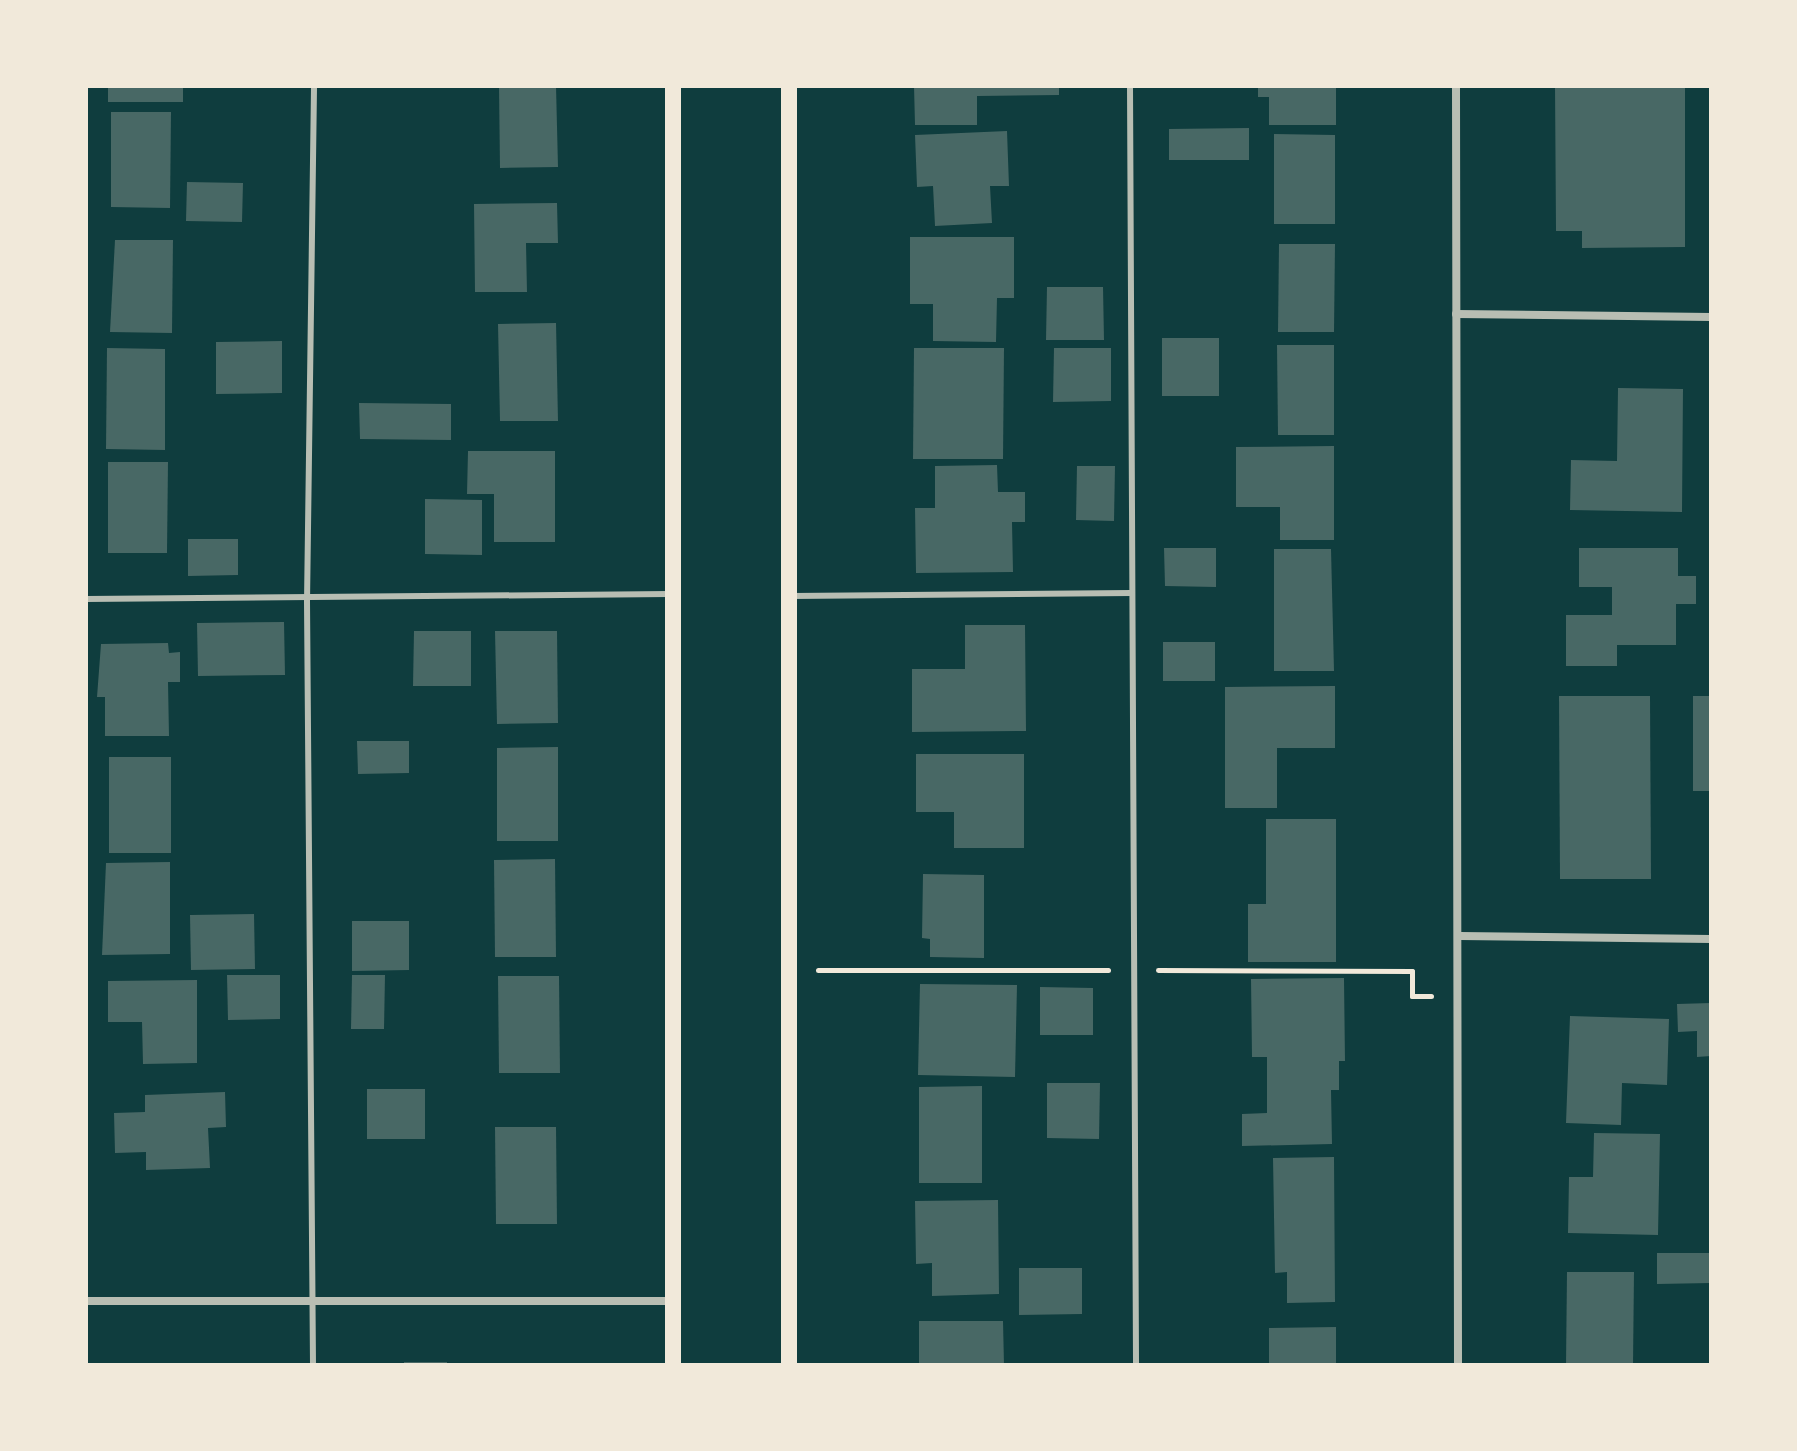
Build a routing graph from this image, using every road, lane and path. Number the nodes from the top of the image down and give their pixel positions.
1 (314, 86) edge
2 (673, 86) edge
3 (789, 86) edge
4 (1130, 86) edge
5 (1456, 86) edge
6 (1456, 314) junction
7 (1711, 317) edge
8 (1132, 593) junction
9 (669, 594) junction
10 (792, 596) junction
11 (86, 599) edge
12 (307, 602) junction
13 (1460, 936) junction
14 (1711, 939) edge
15 (86, 1301) edge
16 (672, 1301) junction
17 (313, 1304) junction
18 (313, 1365) edge
19 (673, 1365) edge
20 (789, 1365) edge
21 (1136, 1365) edge
22 (1458, 1365) edge

1 - 12 lane
2 - 9 main road
3 - 10 main road
4 - 8 lane
5 - 6 street
6 - 7 street
6 - 13 street
8 - 10 lane
8 - 21 lane
9 - 12 lane
9 - 16 main road
10 - 20 main road
11 - 12 lane
12 - 17 lane
13 - 14 street
13 - 22 street
15 - 17 street
16 - 17 street
16 - 19 main road
17 - 18 lane

